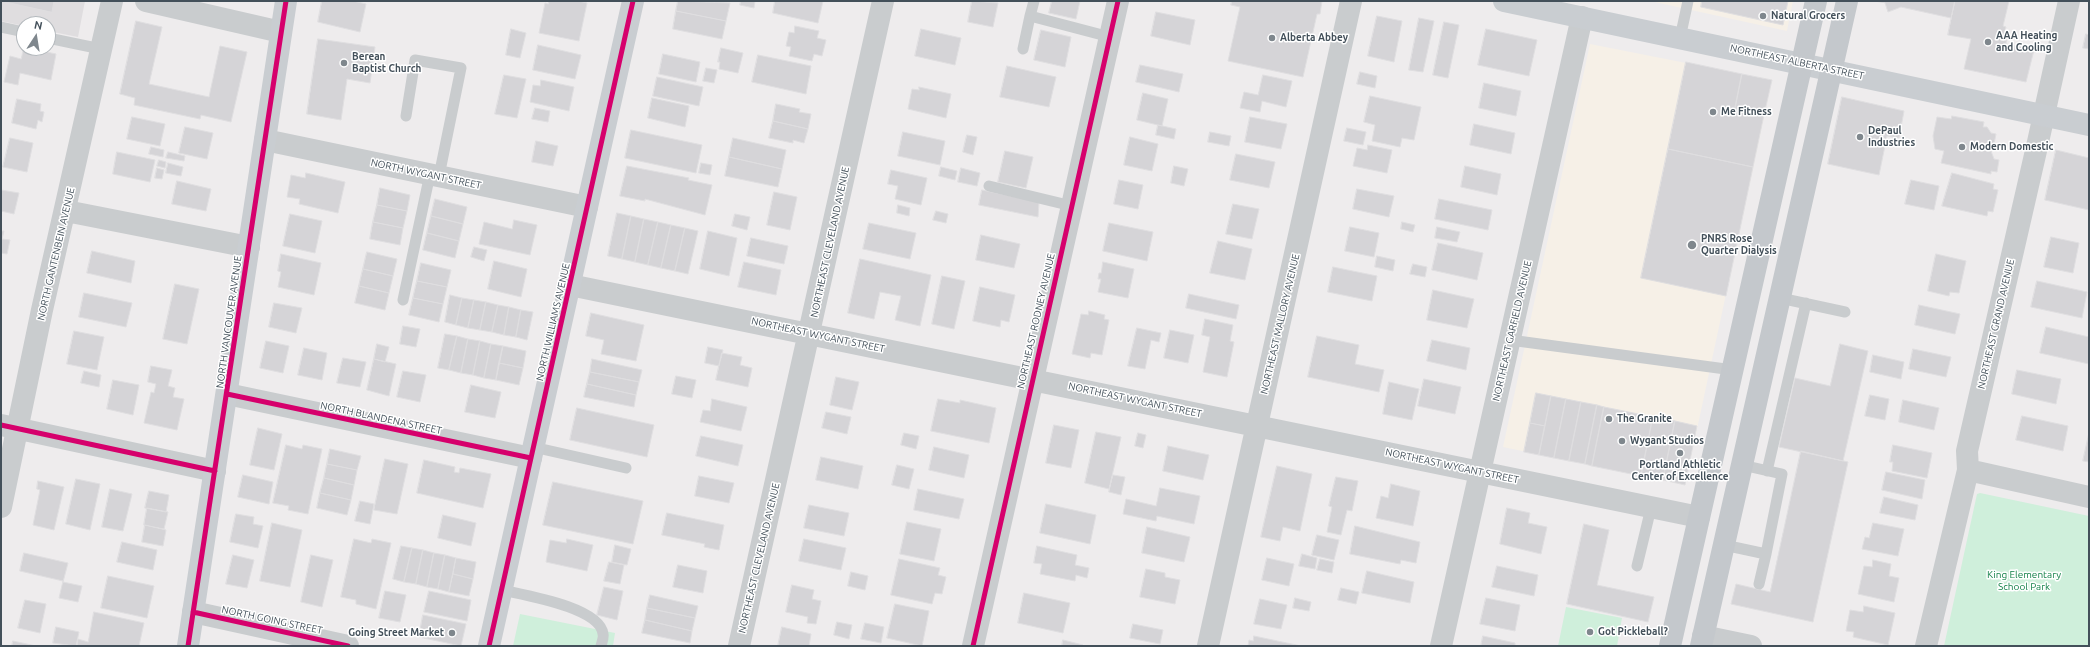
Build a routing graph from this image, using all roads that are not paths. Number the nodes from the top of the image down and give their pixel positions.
1 (112, 1) edge
2 (146, 1) edge
3 (286, 1) edge
4 (633, 1) edge
5 (883, 1) edge
6 (1034, 1) edge
7 (1118, 1) edge
8 (1352, 1) edge
9 (1504, 1) edge
10 (1688, 1) edge
11 (1816, 1) edge
12 (1847, 1) edge
13 (2069, 1) edge
14 (1570, 10) edge
15 (1030, 16) junction
16 (1, 27) edge
17 (16, 30) edge
18 (281, 32) junction
19 (1110, 37) junction
20 (1680, 38) junction
21 (56, 40) edge
22 (1023, 49) dead end
23 (101, 50) junction
24 (1802, 63) junction
25 (1831, 69) junction
26 (2043, 115) junction
27 (406, 116) dead end
28 (2089, 125) edge
29 (265, 140) junction
30 (435, 175) junction
31 (989, 186) dead end
32 (1072, 206) junction
33 (587, 207) junction
34 (66, 212) junction
35 (249, 247) junction
36 (570, 285) junction
37 (1780, 298) junction
38 (403, 300) dead end
39 (1806, 303) junction
40 (1844, 312) dead end
41 (810, 334) junction
42 (1510, 340) junction
43 (1733, 370) junction
44 (1032, 379) junction
45 (227, 394) junction
46 (1257, 426) junction
47 (9, 427) edge
48 (532, 453) junction
49 (1742, 465) junction
50 (626, 468) dead end
51 (215, 470) junction
52 (1968, 470) junction
53 (1767, 471) junction
54 (1480, 472) junction
55 (2089, 497) edge
56 (1, 507) edge
57 (1651, 508) junction
58 (1699, 517) junction
59 (1724, 545) junction
60 (1766, 554) junction
61 (1637, 566) dead end
62 (1759, 584) dead end
63 (502, 590) junction
64 (193, 612) junction
65 (1702, 641) edge
66 (188, 646) edge
67 (346, 646) edge
68 (489, 646) edge
69 (601, 646) edge
70 (739, 646) edge
71 (973, 646) edge
72 (1208, 646) edge
73 (1440, 646) edge
74 (1670, 646) edge
75 (1751, 646) edge
76 (1926, 646) edge

1 - 23 street, NORTH GANTENBEIN AVENUE
2 - 18 street
3 - 18 main road, NORTH VANCOUVER AVENUE
4 - 33 main road, NORTH WILLIAMS AVENUE
5 - 41 street, NORTHEAST CLEVELAND AVENUE
6 - 15 lane
7 - 19 street, NORTHEAST RODNEY AVENUE
8 - 46 street, NORTHEAST MALLORY AVENUE
9 - 14 main road, NORTHEAST ALBERTA STREET
10 - 20 lane
11 - 24 main road
12 - 25 main road
13 - 26 street, NORTHEAST GRAND AVENUE
14 - 20 main road, NORTHEAST ALBERTA STREET
14 - 42 street, NORTHEAST GARFIELD AVENUE
15 - 19 lane
15 - 22 lane
16 - 17 lane
18 - 29 main road, NORTH VANCOUVER AVENUE
19 - 32 street, NORTHEAST RODNEY AVENUE
20 - 24 main road, NORTHEAST ALBERTA STREET
21 - 23 lane
23 - 34 street, NORTH GANTENBEIN AVENUE
24 - 25 main road, NORTHEAST ALBERTA STREET
24 - 43 main road
25 - 26 main road, NORTHEAST ALBERTA STREET
25 - 37 main road
26 - 28 main road, NORTHEAST ALBERTA STREET
26 - 52 street, NORTHEAST GRAND AVENUE
27 - 30 lane
29 - 30 street, NORTH WYGANT STREET
29 - 35 main road, NORTH VANCOUVER AVENUE
30 - 33 street, NORTH WYGANT STREET
30 - 38 lane
31 - 32 lane
32 - 44 street, NORTHEAST RODNEY AVENUE
33 - 36 main road, NORTH WILLIAMS AVENUE
34 - 35 street
34 - 47 street, NORTH GANTENBEIN AVENUE
35 - 45 main road, NORTH VANCOUVER AVENUE
36 - 41 street, NORTHEAST WYGANT STREET
36 - 48 main road, NORTH WILLIAMS AVENUE
37 - 39 lane
37 - 49 main road
39 - 40 lane
39 - 53 lane
41 - 44 street, NORTHEAST WYGANT STREET
41 - 70 street, NORTHEAST CLEVELAND AVENUE
42 - 43 lane
42 - 54 street, NORTHEAST GARFIELD AVENUE
43 - 58 main road
44 - 46 street, NORTHEAST WYGANT STREET
44 - 71 street, NORTHEAST RODNEY AVENUE
45 - 48 street, NORTH BLANDENA STREET
45 - 51 main road, NORTH VANCOUVER AVENUE
46 - 54 street, NORTHEAST WYGANT STREET
46 - 72 street, NORTHEAST MALLORY AVENUE
47 - 51 street
47 - 56 street, NORTH GANTENBEIN AVENUE
48 - 50 lane
48 - 63 main road, NORTH WILLIAMS AVENUE
49 - 53 lane
49 - 59 main road
51 - 64 main road, NORTH VANCOUVER AVENUE
52 - 55 street
52 - 76 street, NORTHEAST GRAND AVENUE
53 - 60 lane
54 - 57 street, NORTHEAST WYGANT STREET
54 - 73 street, NORTHEAST GARFIELD AVENUE
57 - 58 street, NORTHEAST WYGANT STREET
57 - 61 lane
58 - 74 main road
59 - 60 lane
59 - 65 main road
60 - 62 lane
63 - 68 main road, NORTH WILLIAMS AVENUE
63 - 69 lane
64 - 66 main road, NORTH VANCOUVER AVENUE
64 - 67 street, NORTH GOING STREET
65 - 75 street

